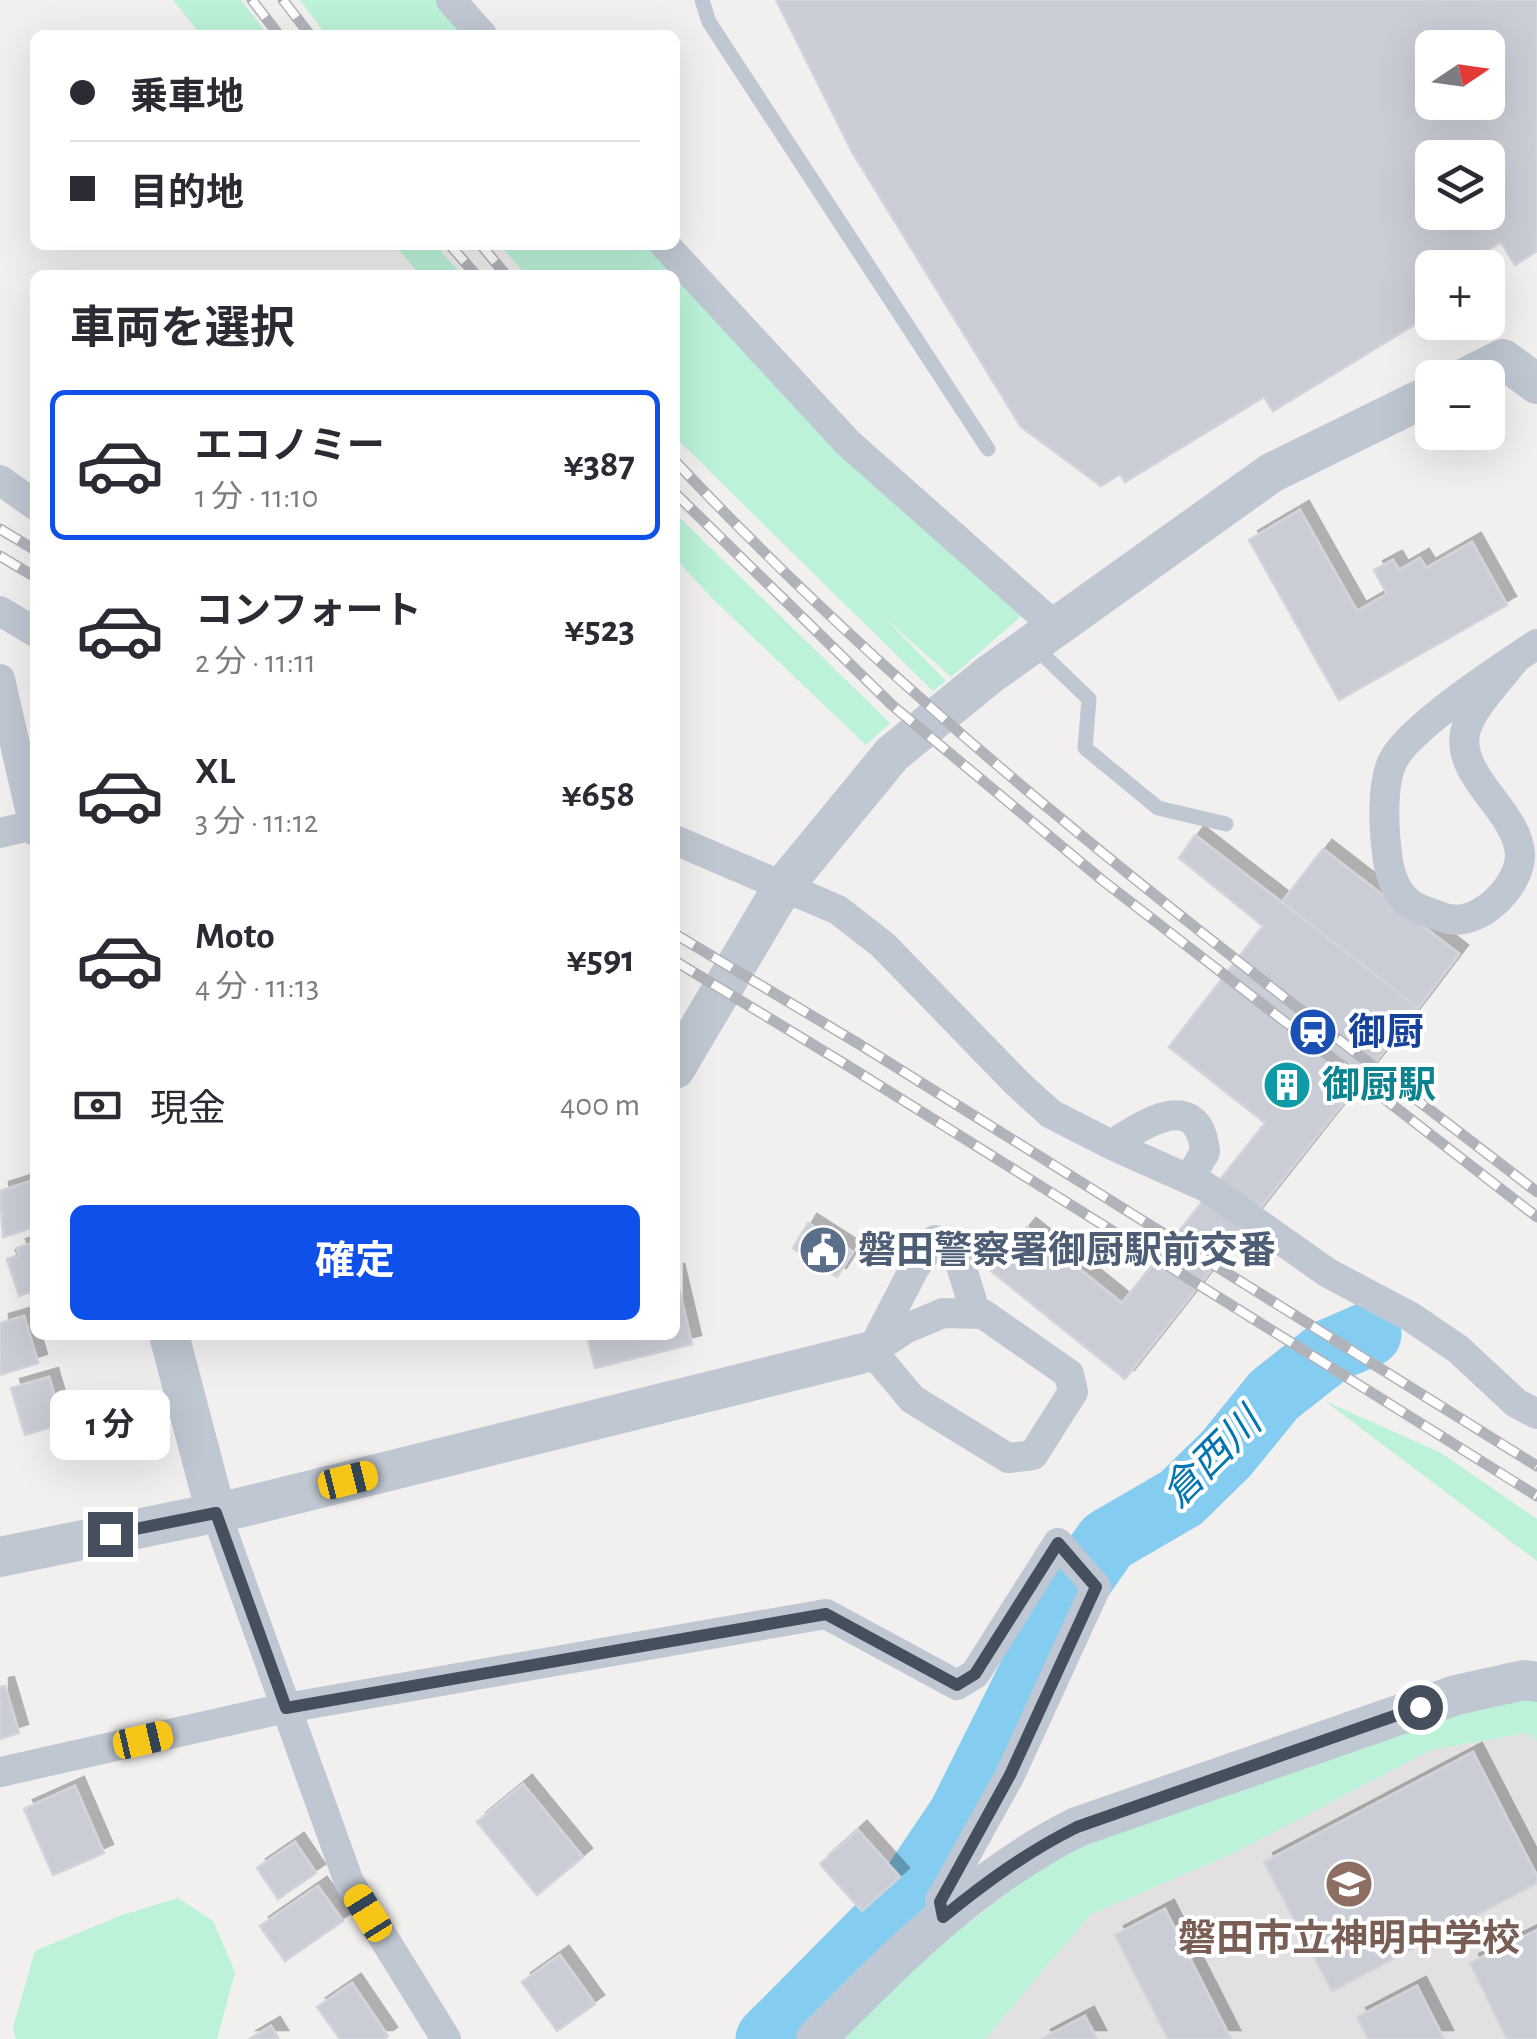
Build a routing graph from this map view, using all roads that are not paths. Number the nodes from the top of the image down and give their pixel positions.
1 (451, 0) edge
2 (702, 0) edge
3 (478, 30) edge
4 (670, 250) edge
5 (1505, 360) edge
6 (1537, 384) edge
7 (1415, 402) edge
8 (988, 449) dead end
9 (0, 480) edge
10 (30, 501) edge
11 (0, 611) edge
12 (30, 629) edge
13 (1045, 636) junction
14 (1526, 651) edge
15 (0, 679) edge
16 (30, 810) edge
17 (1226, 824) dead end
18 (30, 829) edge
19 (0, 833) edge
20 (680, 843) edge
21 (777, 899) junction
22 (682, 1057) edge
23 (1112, 1146) junction
24 (1189, 1179) junction
25 (976, 1314) junction
26 (170, 1340) edge
27 (872, 1351) junction
28 (1537, 1414) edge
29 (216, 1513) junction
30 (2, 1550) edge
31 (1537, 1682) edge
32 (286, 1708) junction
33 (0, 1772) edge
34 (943, 1917) junction
35 (446, 2039) edge
36 (816, 2039) edge

1 - 3 street
2 - 8 lane
4 - 13 street
5 - 6 street
7 - 13 street
9 - 10 street
11 - 12 street
13 - 17 lane
13 - 21 street
14 - 14 street
15 - 16 street
18 - 19 street
20 - 21 street
21 - 22 street
21 - 23 street
23 - 24 street
23 - 24 street
24 - 28 street
25 - 27 street
25 - 27 street
25 - 27 street
26 - 29 street
27 - 29 street
29 - 30 street
29 - 32 street
31 - 34 street
32 - 33 street
32 - 34 street
32 - 35 street
34 - 36 street

